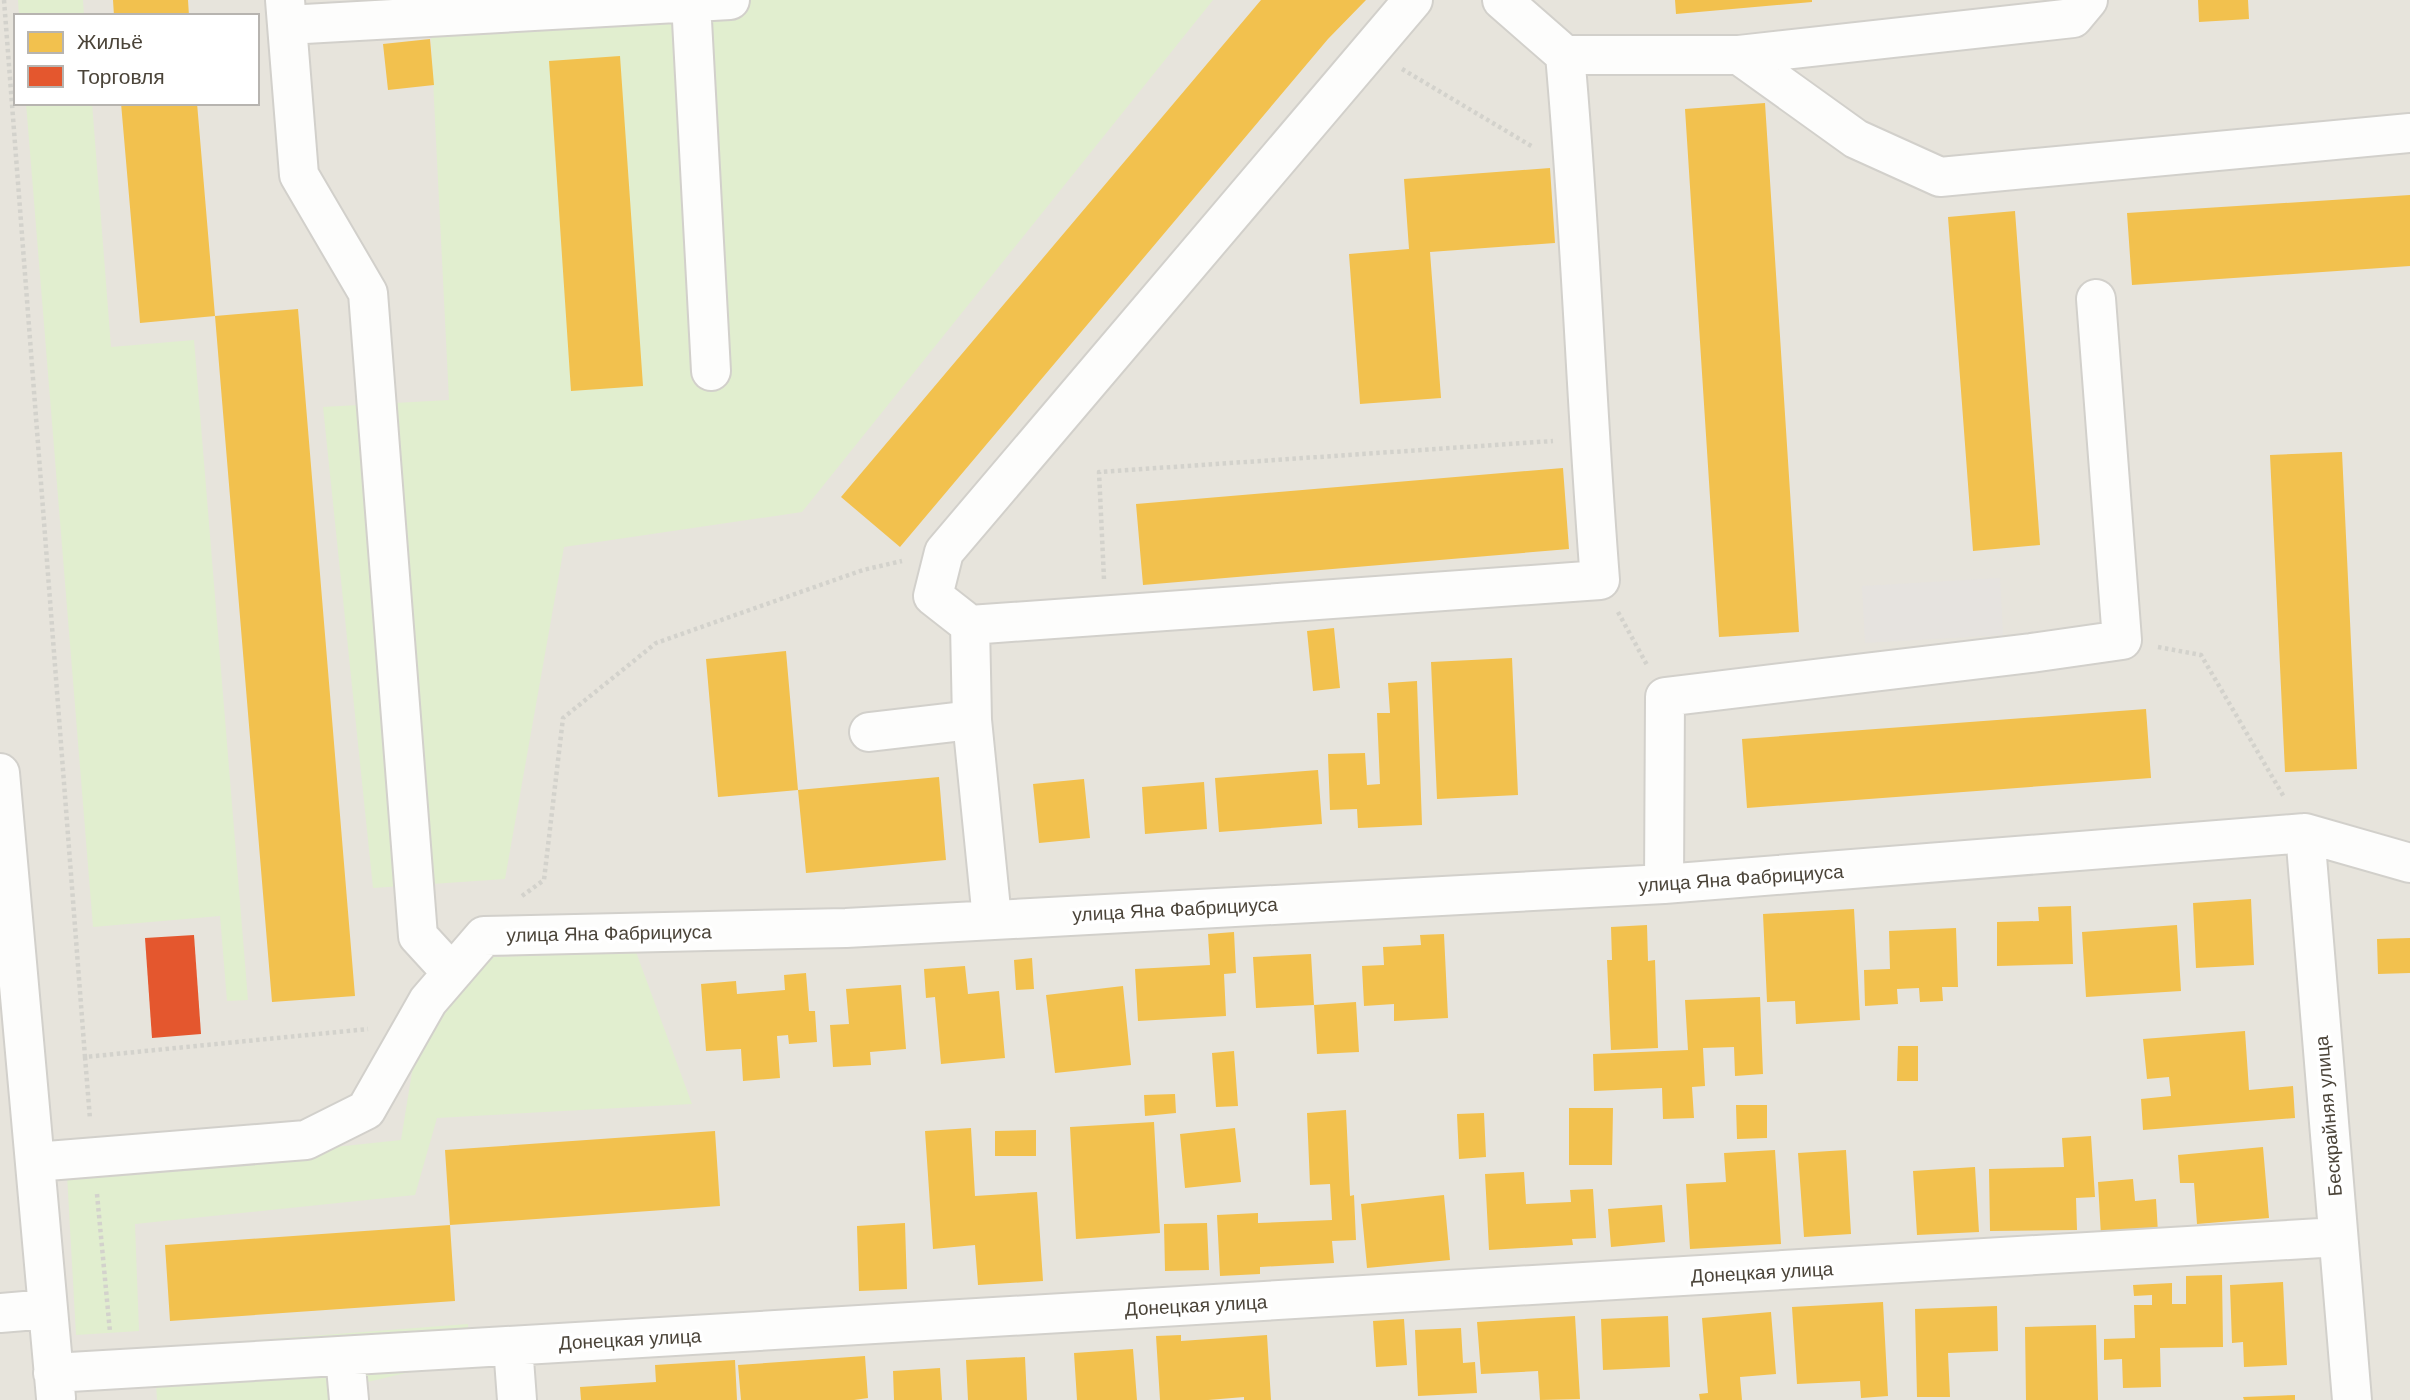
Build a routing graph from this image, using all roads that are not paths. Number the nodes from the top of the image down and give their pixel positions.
1 (730, 0) edge
2 (1413, 0) edge
3 (1502, 0) edge
4 (2088, 0) edge
5 (691, 2) junction
6 (286, 13) edge
7 (1565, 55) junction
8 (1740, 55) junction
9 (2410, 133) edge
10 (2095, 299) dead end
11 (711, 371) dead end
12 (970, 625) junction
13 (972, 720) junction
14 (869, 732) dead end
15 (0, 773) edge
16 (2305, 833) junction
17 (4, 856) edge
18 (2410, 863) edge
19 (1664, 884) junction
20 (992, 919) junction
21 (454, 971) junction
22 (35, 1162) junction
23 (2338, 1237) junction
24 (48, 1309) junction
25 (0, 1313) edge
26 (513, 1346) junction
27 (345, 1356) junction
28 (55, 1387) edge
29 (349, 1400) edge
30 (517, 1400) edge
31 (2352, 1400) edge

1 - 5 street
2 - 12 street
3 - 7 street
4 - 8 street
5 - 6 street
5 - 11 street
6 - 21 street
7 - 8 street
7 - 12 street
8 - 9 street
10 - 19 street
12 - 13 street
13 - 14 street
13 - 20 street
15 - 17 street
16 - 18 street, улица Яна Фабрициуса
16 - 19 street, улица Яна Фабрициуса
16 - 23 street, Бескрайняя улица
17 - 22 street
19 - 20 street, улица Яна Фабрициуса
20 - 21 street, улица Яна Фабрициуса
21 - 22 street, улица Яна Фабрициуса
22 - 24 street
23 - 26 street, Донецкая улица
23 - 31 street, Бескрайняя улица
24 - 25 street
24 - 28 street
26 - 27 street, Донецкая улица
26 - 30 street
27 - 28 street, Донецкая улица
27 - 29 street

